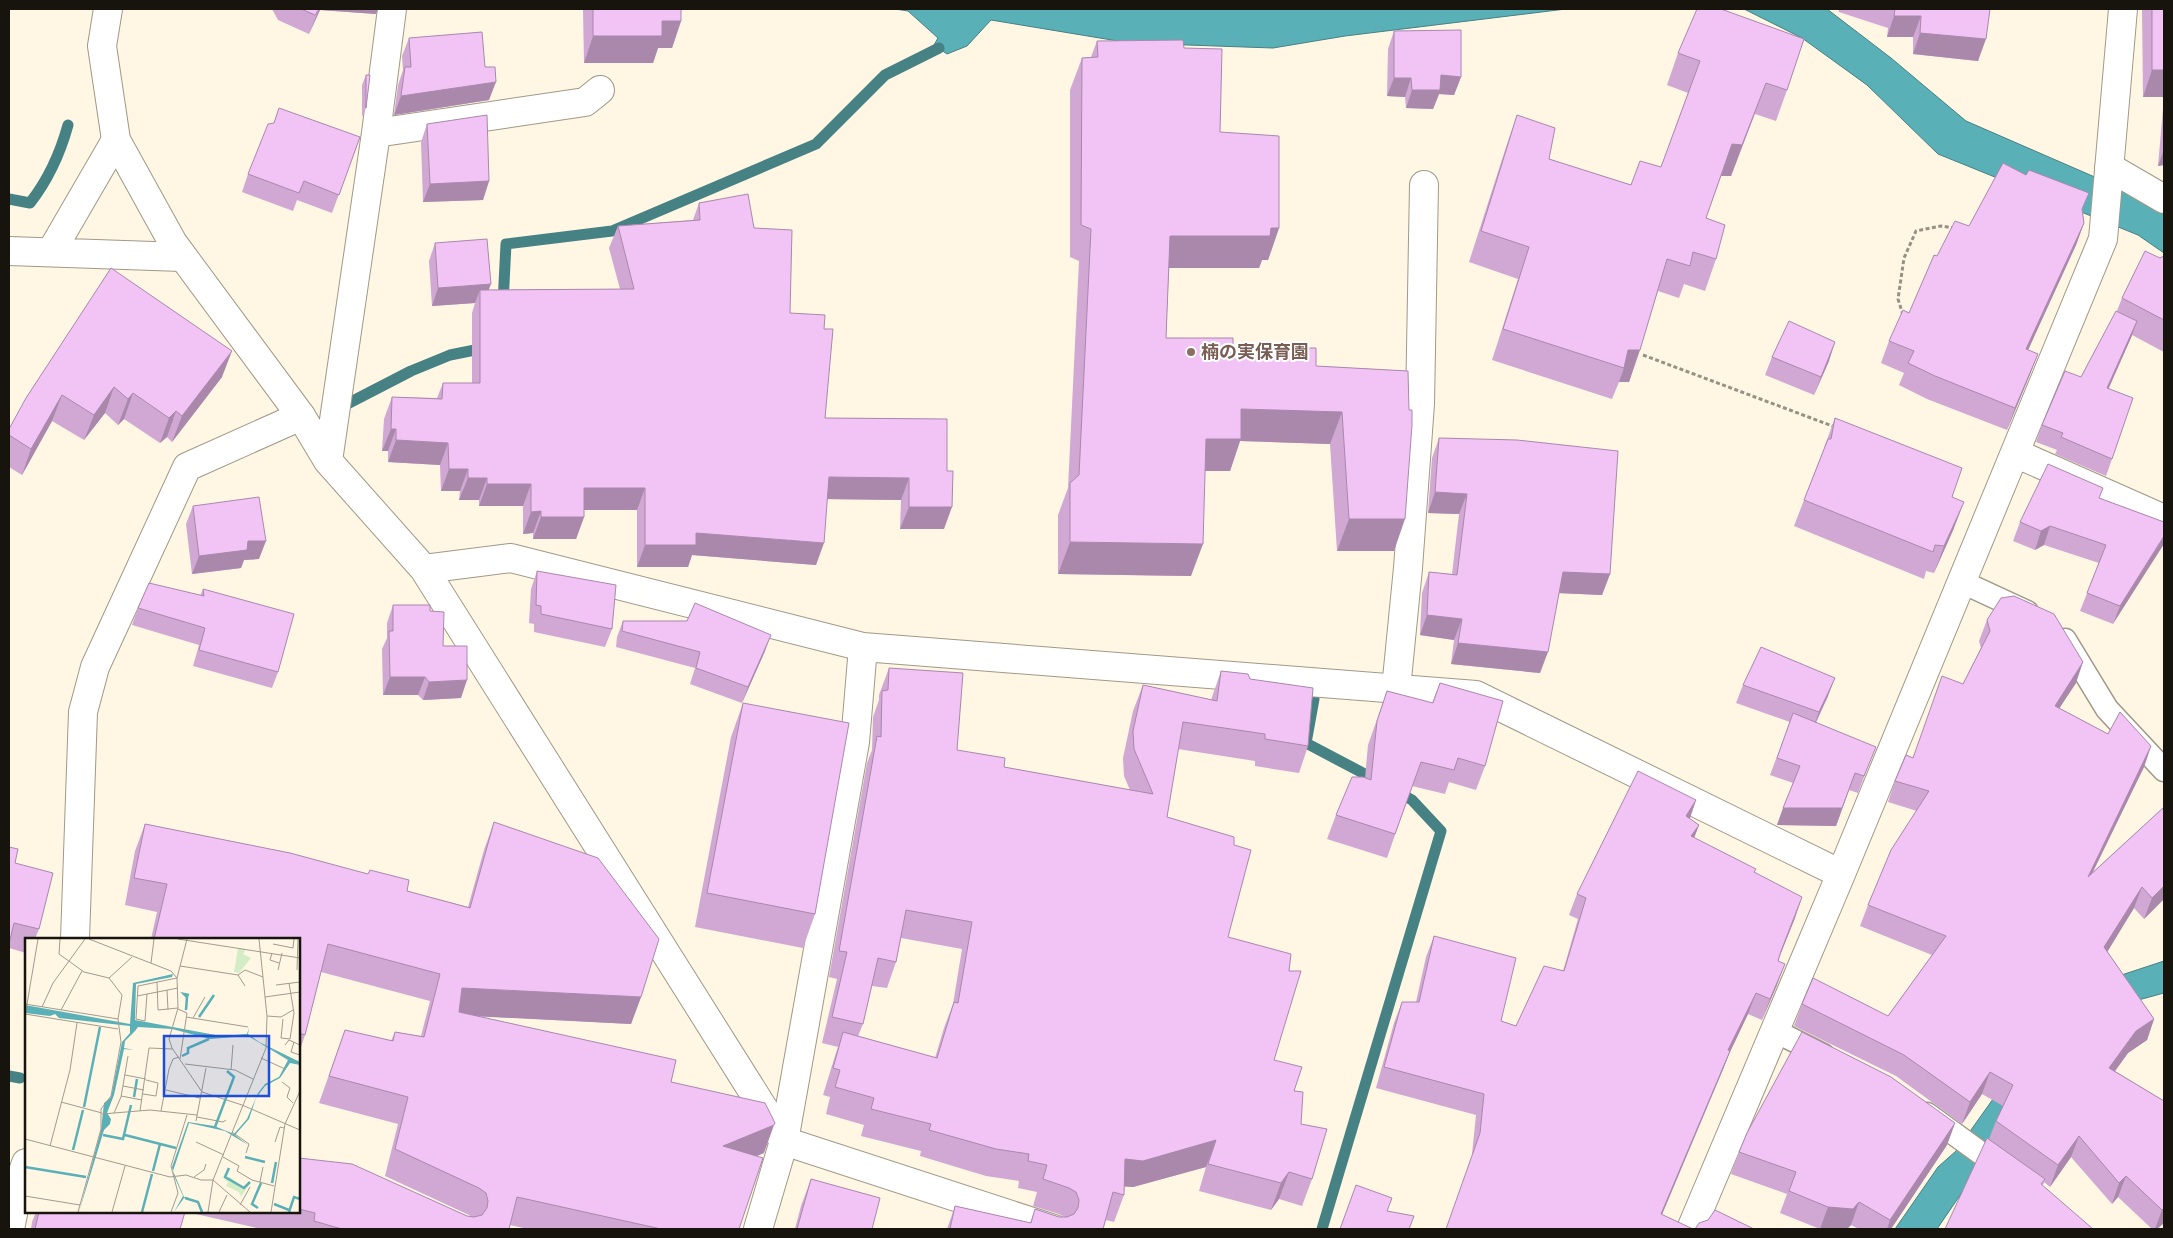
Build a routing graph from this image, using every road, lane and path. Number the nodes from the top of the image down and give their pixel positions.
1 (108, 9) edge
2 (392, 9) edge
3 (2123, 9) edge
4 (600, 90) dead end
5 (376, 133) junction
6 (116, 140) junction
7 (2109, 167) junction
8 (1424, 184) dead end
9 (2164, 198) edge
10 (1961, 229) edge
11 (9, 251) edge
12 (51, 252) junction
13 (182, 256) junction
14 (1905, 321) edge
15 (1644, 355) edge
16 (301, 416) junction
17 (1836, 427) edge
18 (2015, 453) junction
19 (328, 460) junction
20 (2164, 520) edge
21 (424, 568) junction
22 (1962, 582) junction
23 (863, 648) junction
24 (1396, 689) junction
25 (2164, 770) edge
26 (1842, 874) junction
27 (75, 938) edge
28 (1775, 1031) junction
29 (1846, 1066) edge
30 (1914, 1105) edge
31 (784, 1141) junction
32 (25, 1166) edge
33 (2025, 1184) edge
34 (10, 1229) edge
35 (758, 1229) edge
36 (1054, 1229) edge
37 (1691, 1229) edge

1 - 6 street
2 - 5 street
3 - 7 street
4 - 5 street
5 - 19 street
6 - 12 street
6 - 13 street
7 - 9 street
7 - 18 street
8 - 24 street
10 - 14 path
11 - 12 street
12 - 13 street
13 - 16 street
15 - 17 path
16 - 19 street
16 - 27 street
18 - 20 street
18 - 22 street
19 - 21 street
21 - 23 street
21 - 31 street
22 - 25 lane
22 - 26 street
23 - 24 street
23 - 31 street
24 - 26 street
26 - 28 street
28 - 29 lane
28 - 37 street
30 - 33 lane
31 - 35 street
31 - 36 street
32 - 34 street

